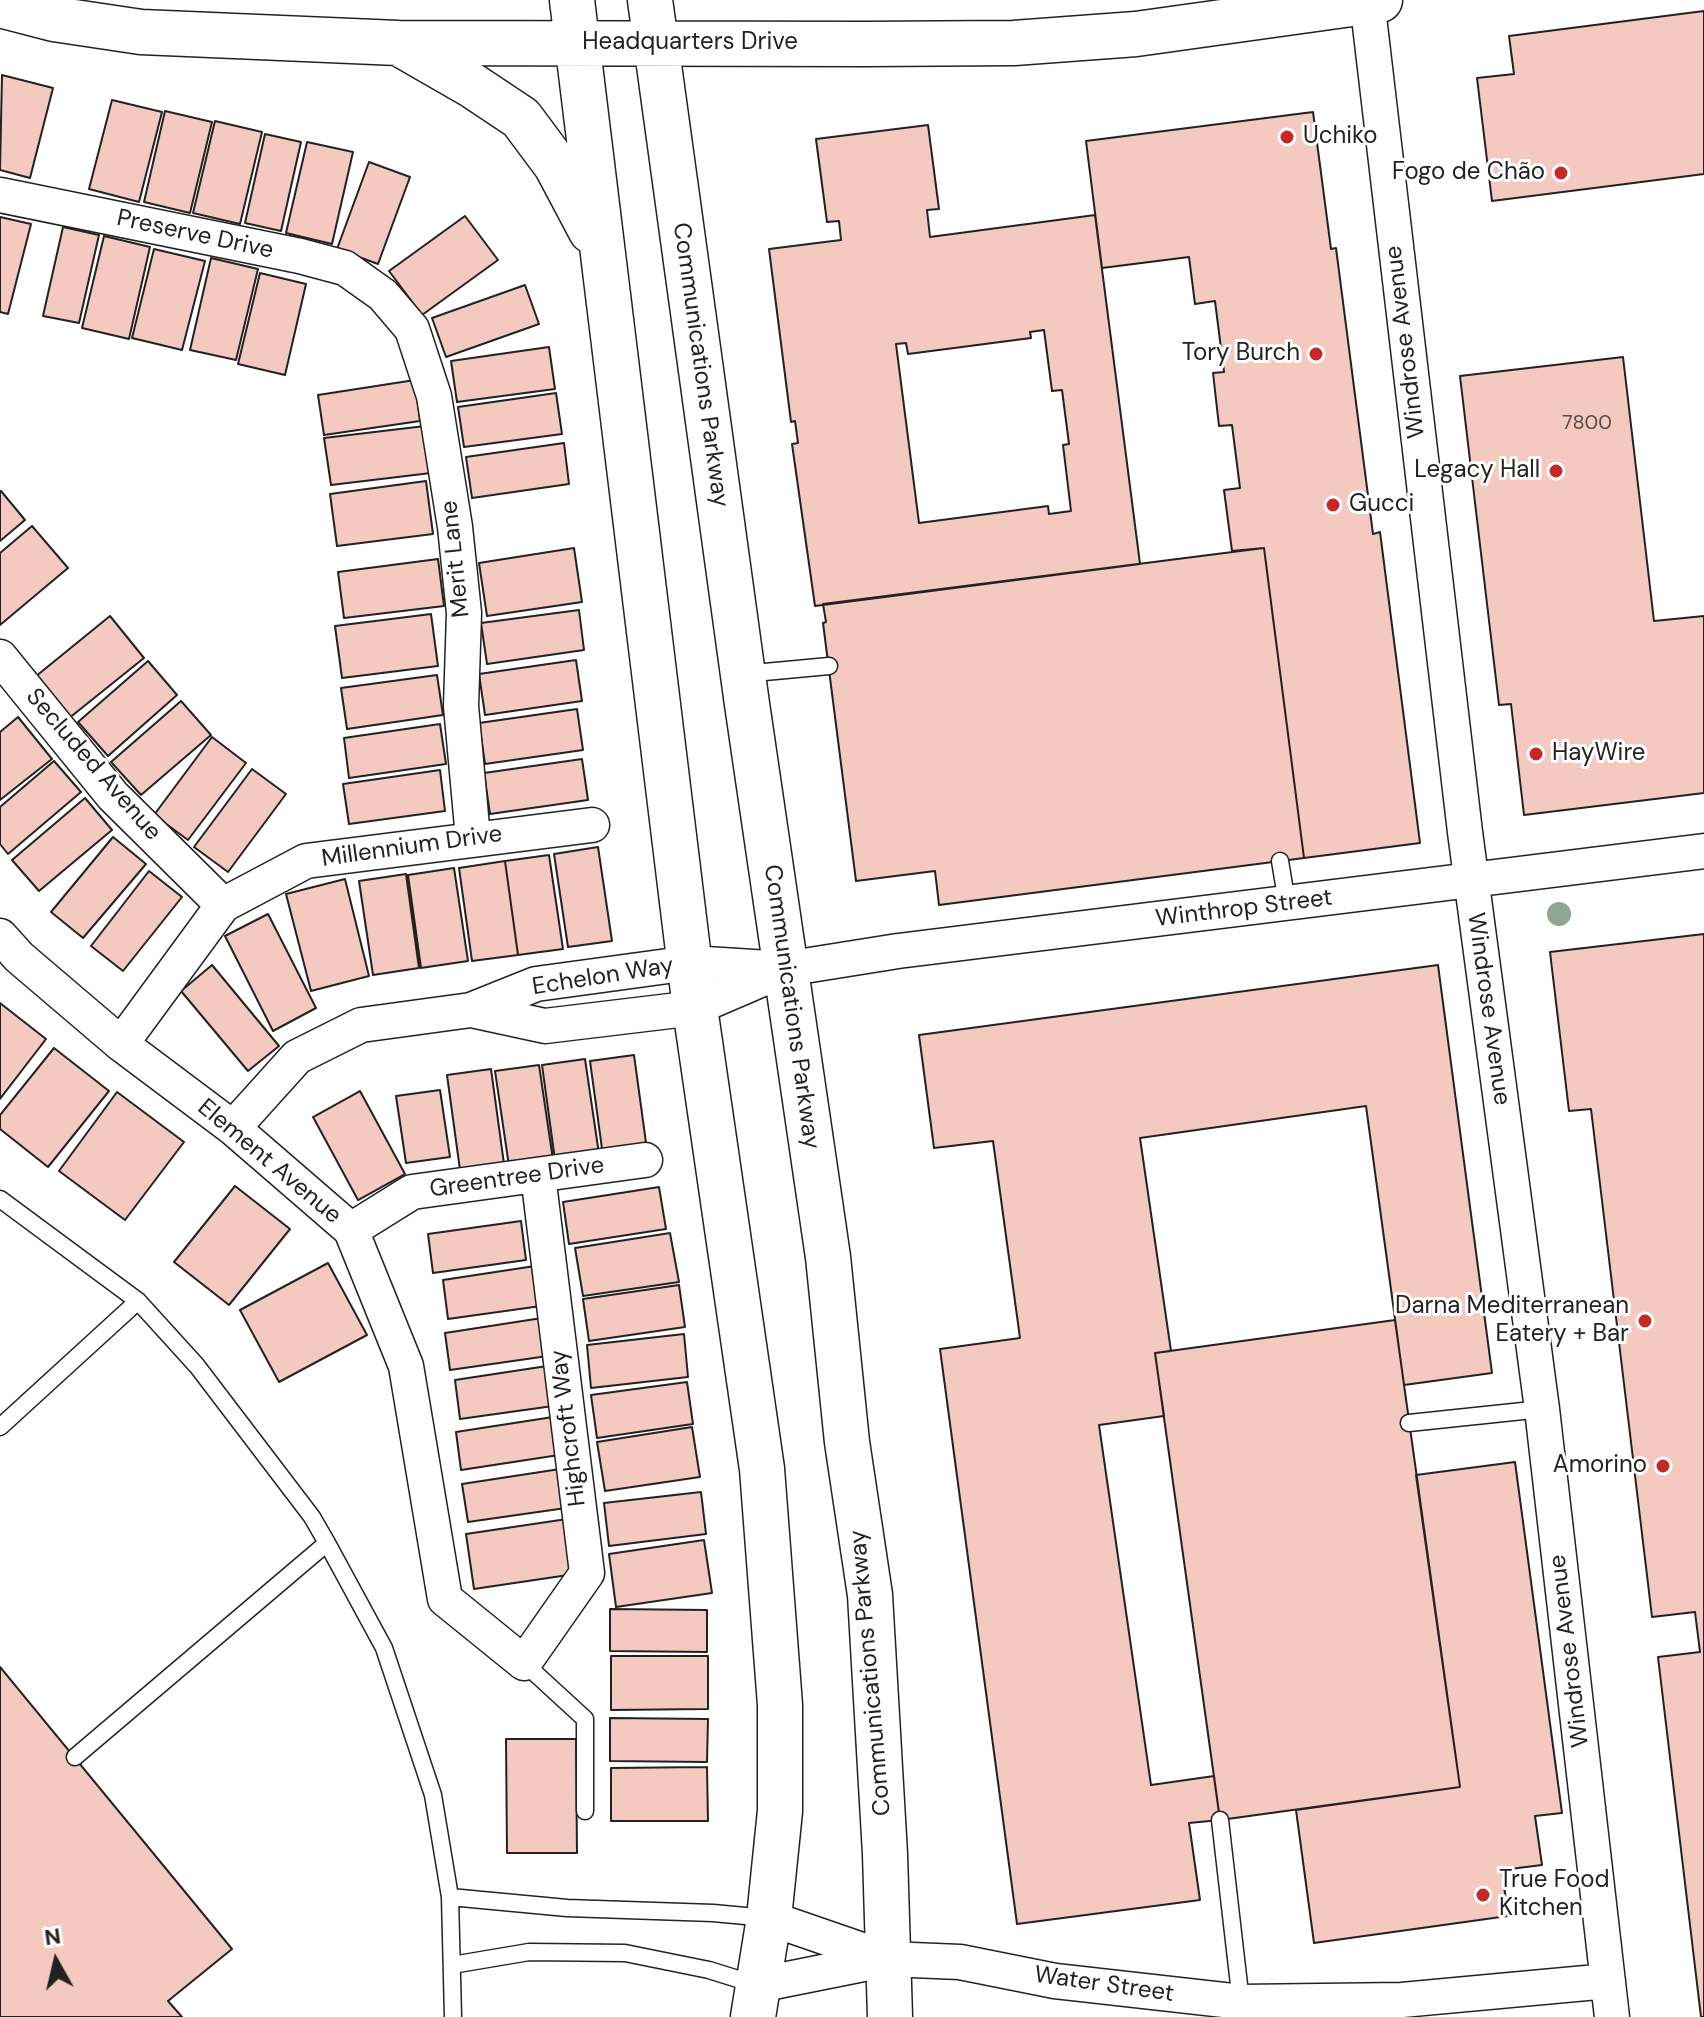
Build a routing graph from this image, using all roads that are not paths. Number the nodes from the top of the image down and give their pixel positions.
1 (572, 0) edge
2 (650, 0) edge
3 (1371, 1) edge
4 (0, 5) edge
5 (398, 43) junction
6 (577, 43) junction
7 (655, 43) junction
8 (0, 195) edge
9 (604, 254) junction
10 (383, 295) joint
11 (0, 657) edge
12 (829, 666) dead end
13 (743, 674) junction
14 (592, 825) dead end
15 (473, 838) junction
16 (1704, 851) edge
17 (1280, 861) dead end
18 (1471, 881) junction
19 (1287, 903) junction
20 (223, 905) junction
21 (0, 936) edge
22 (690, 963) junction
23 (785, 969) junction
24 (695, 1008) junction
25 (471, 1010) junction
26 (121, 1044) junction
27 (233, 1128) junction
28 (645, 1160) dead end
29 (538, 1175) junction
30 (0, 1199) edge
31 (351, 1230) junction
32 (138, 1301) junction
33 (1542, 1409) junction
34 (1409, 1423) dead end
35 (0, 1427) edge
36 (327, 1543) junction
37 (524, 1663) junction
38 (75, 1757) dead end
39 (585, 1811) dead end
40 (1220, 1820) dead end
41 (450, 1897) junction
42 (769, 1918) junction
43 (888, 1959) junction
44 (452, 1965) junction
45 (1608, 1981) junction
46 (756, 2001) edge
47 (1241, 2002) junction
48 (453, 2017) edge
49 (890, 2017) edge
50 (1612, 2017) edge

1 - 6 street
2 - 7 street, Communications Parkway
3 - 7 street, Headquarters Drive
3 - 18 street, Windrose Avenue
4 - 5 street, Headquarters Drive
5 - 6 street, Headquarters Drive
5 - 9 street
6 - 7 street, Headquarters Drive
6 - 9 street
7 - 13 street, Communications Parkway
8 - 10 street, Preserve Drive
9 - 22 street
10 - 15 street, Merit Lane
11 - 20 street, Secluded Avenue
12 - 13 lane
13 - 23 street, Communications Parkway
14 - 15 street, Millennium Drive
15 - 20 street, Millennium Drive
16 - 18 street, Winthrop Street
17 - 19 lane
18 - 19 street, Winthrop Street
18 - 33 street, Windrose Avenue
19 - 23 street, Winthrop Street
20 - 26 street, Millennium Drive
21 - 26 street, Element Avenue
22 - 23 street, Winthrop Street
22 - 24 street
22 - 25 street, Echelon Way
23 - 24 street, Winthrop Street
23 - 43 street, Communications Parkway
24 - 25 street, Echelon Way
24 - 42 street
25 - 27 street, Echelon Way
26 - 27 street, Element Avenue
27 - 31 street, Element Avenue
28 - 29 street, Greentree Drive
29 - 31 street, Greentree Drive
29 - 37 street, Highcroft Way
30 - 32 lane
31 - 37 street, Element Avenue
32 - 35 lane
32 - 36 lane
33 - 34 lane
33 - 45 street, Windrose Avenue
36 - 38 lane
36 - 41 lane
37 - 39 lane
40 - 47 lane
41 - 42 lane
41 - 44 lane
42 - 43 street, Water Street
42 - 46 street
43 - 46 street, Water Street
43 - 47 street, Water Street
43 - 49 street, Communications Parkway
44 - 46 lane
44 - 48 lane
45 - 47 street, Water Street
45 - 50 street, Windrose Avenue

